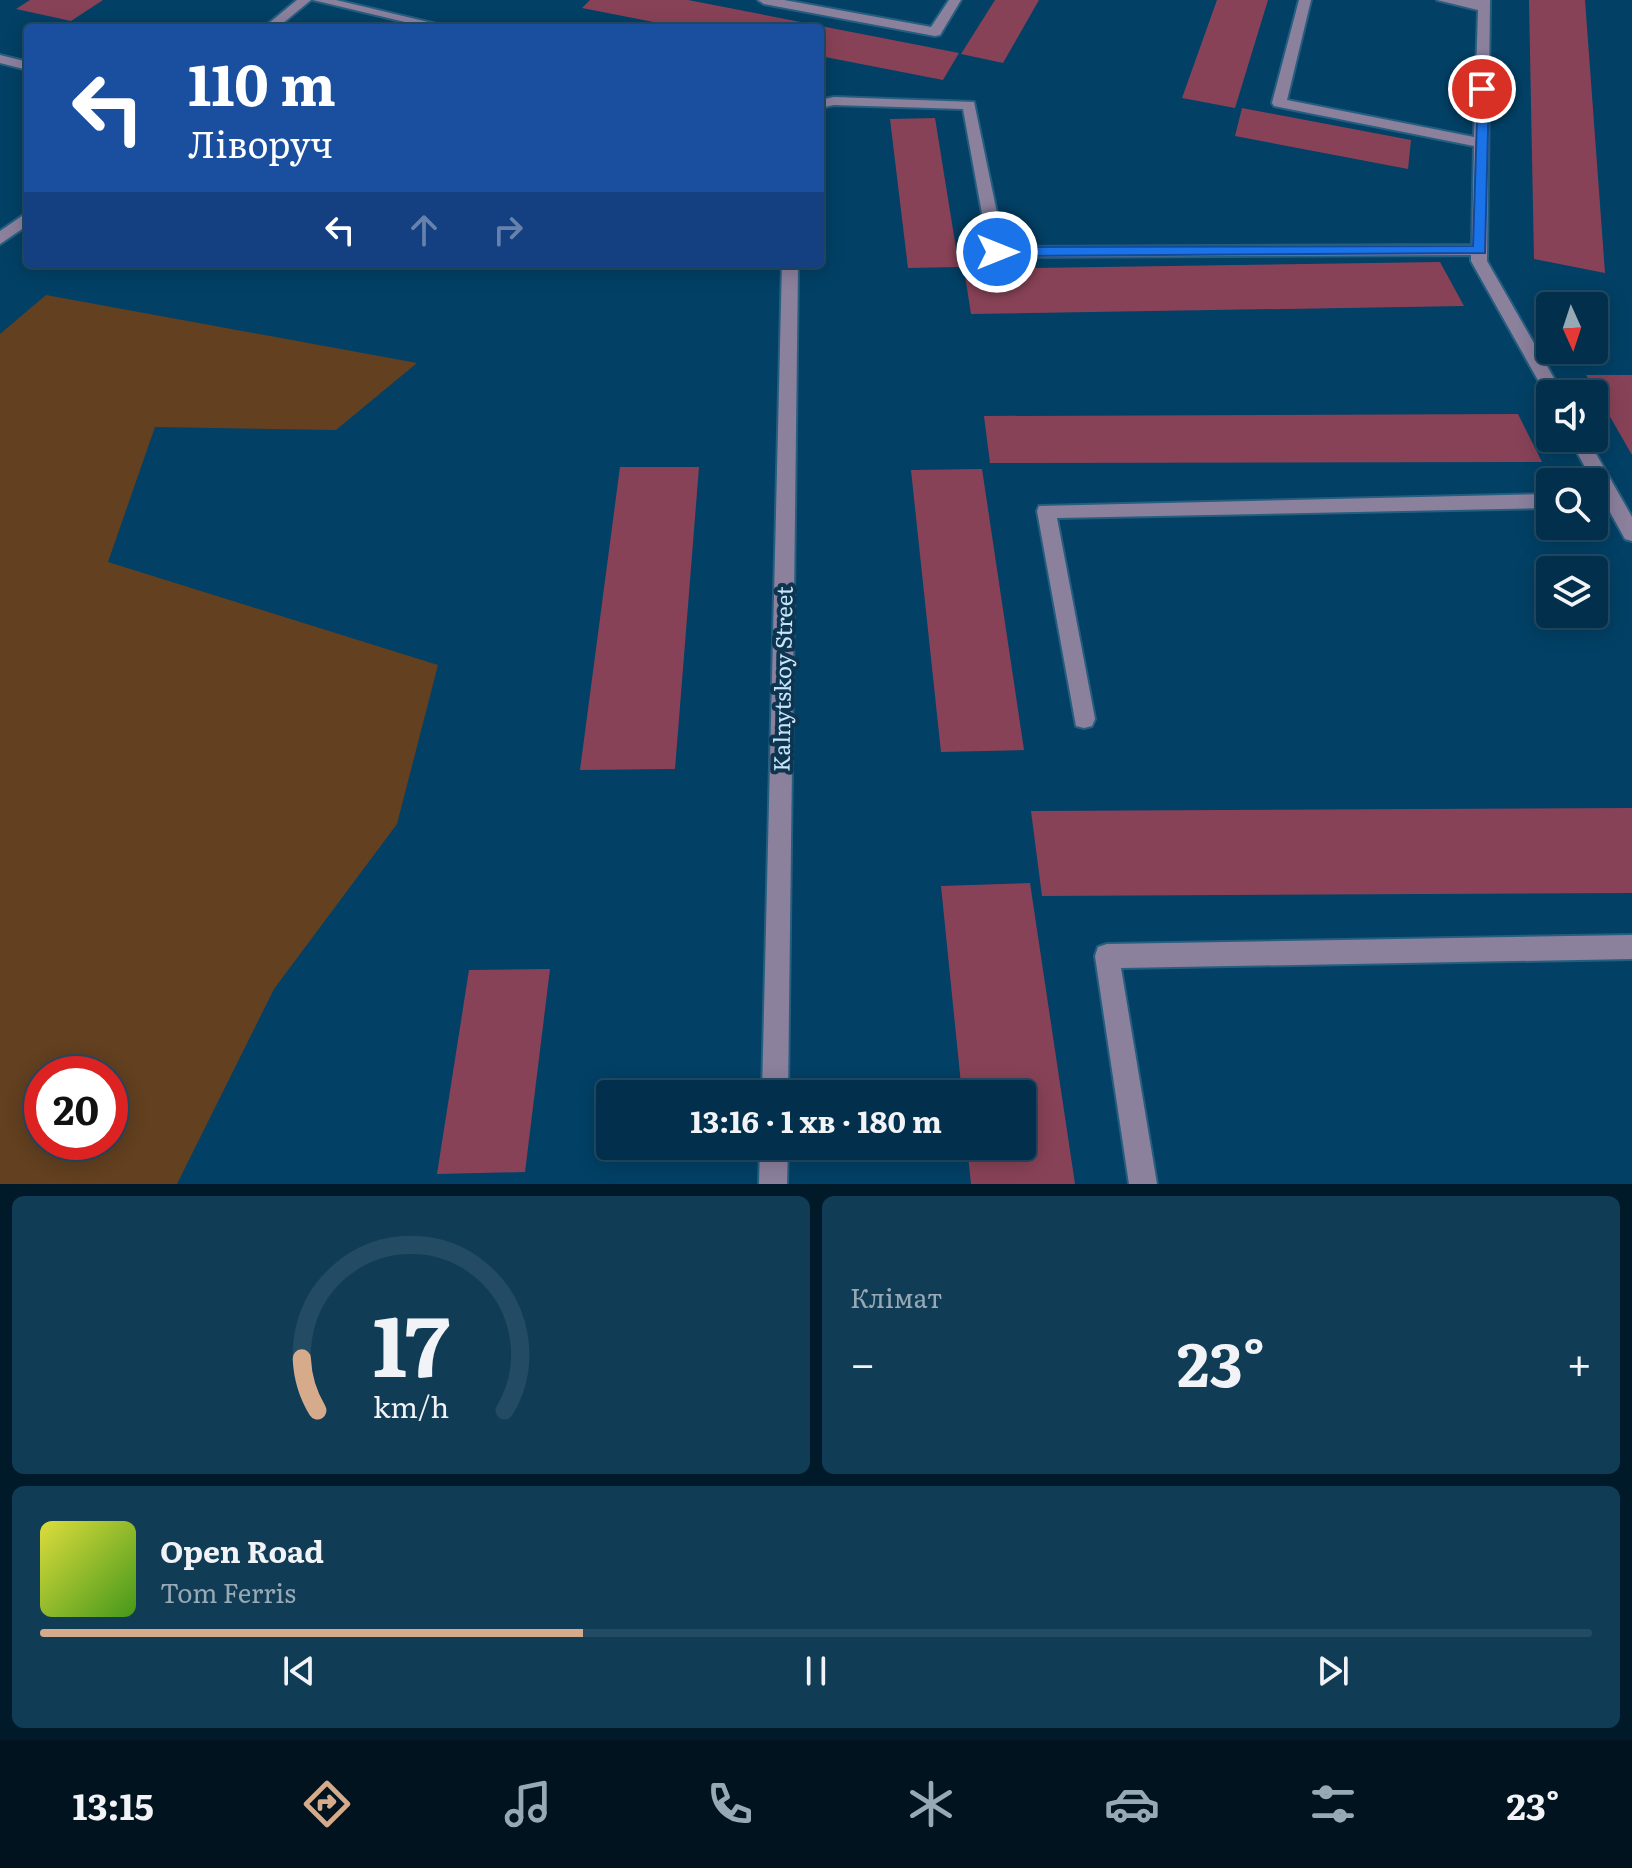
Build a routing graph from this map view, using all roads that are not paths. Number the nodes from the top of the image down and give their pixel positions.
1 (305, 0) edge
2 (319, 0) edge
3 (764, 0) edge
4 (955, 0) edge
5 (1305, 0) edge
6 (1443, 0) edge
7 (1484, 4) edge
8 (274, 24) edge
9 (429, 24) edge
10 (0, 59) edge
11 (24, 65) edge
12 (824, 103) edge
13 (1481, 143) junction
14 (24, 220) edge
15 (0, 239) edge
16 (1480, 250) junction
17 (790, 268) edge
18 (1546, 380) edge
19 (1536, 501) edge
20 (1608, 506) edge
21 (1632, 534) edge
22 (1084, 719) dead end
23 (1632, 947) edge
24 (775, 1080) edge
25 (774, 1160) edge
26 (773, 1184) edge
27 (1143, 1184) edge

1 - 8 street
2 - 9 street
3 - 4 street
5 - 13 street
6 - 7 street
7 - 13 street
10 - 11 street
12 - 16 street
13 - 16 street
14 - 15 street
16 - 18 street
17 - 24 street, Kalnytskoy Street
19 - 22 street
20 - 21 street
23 - 27 street
25 - 26 street

